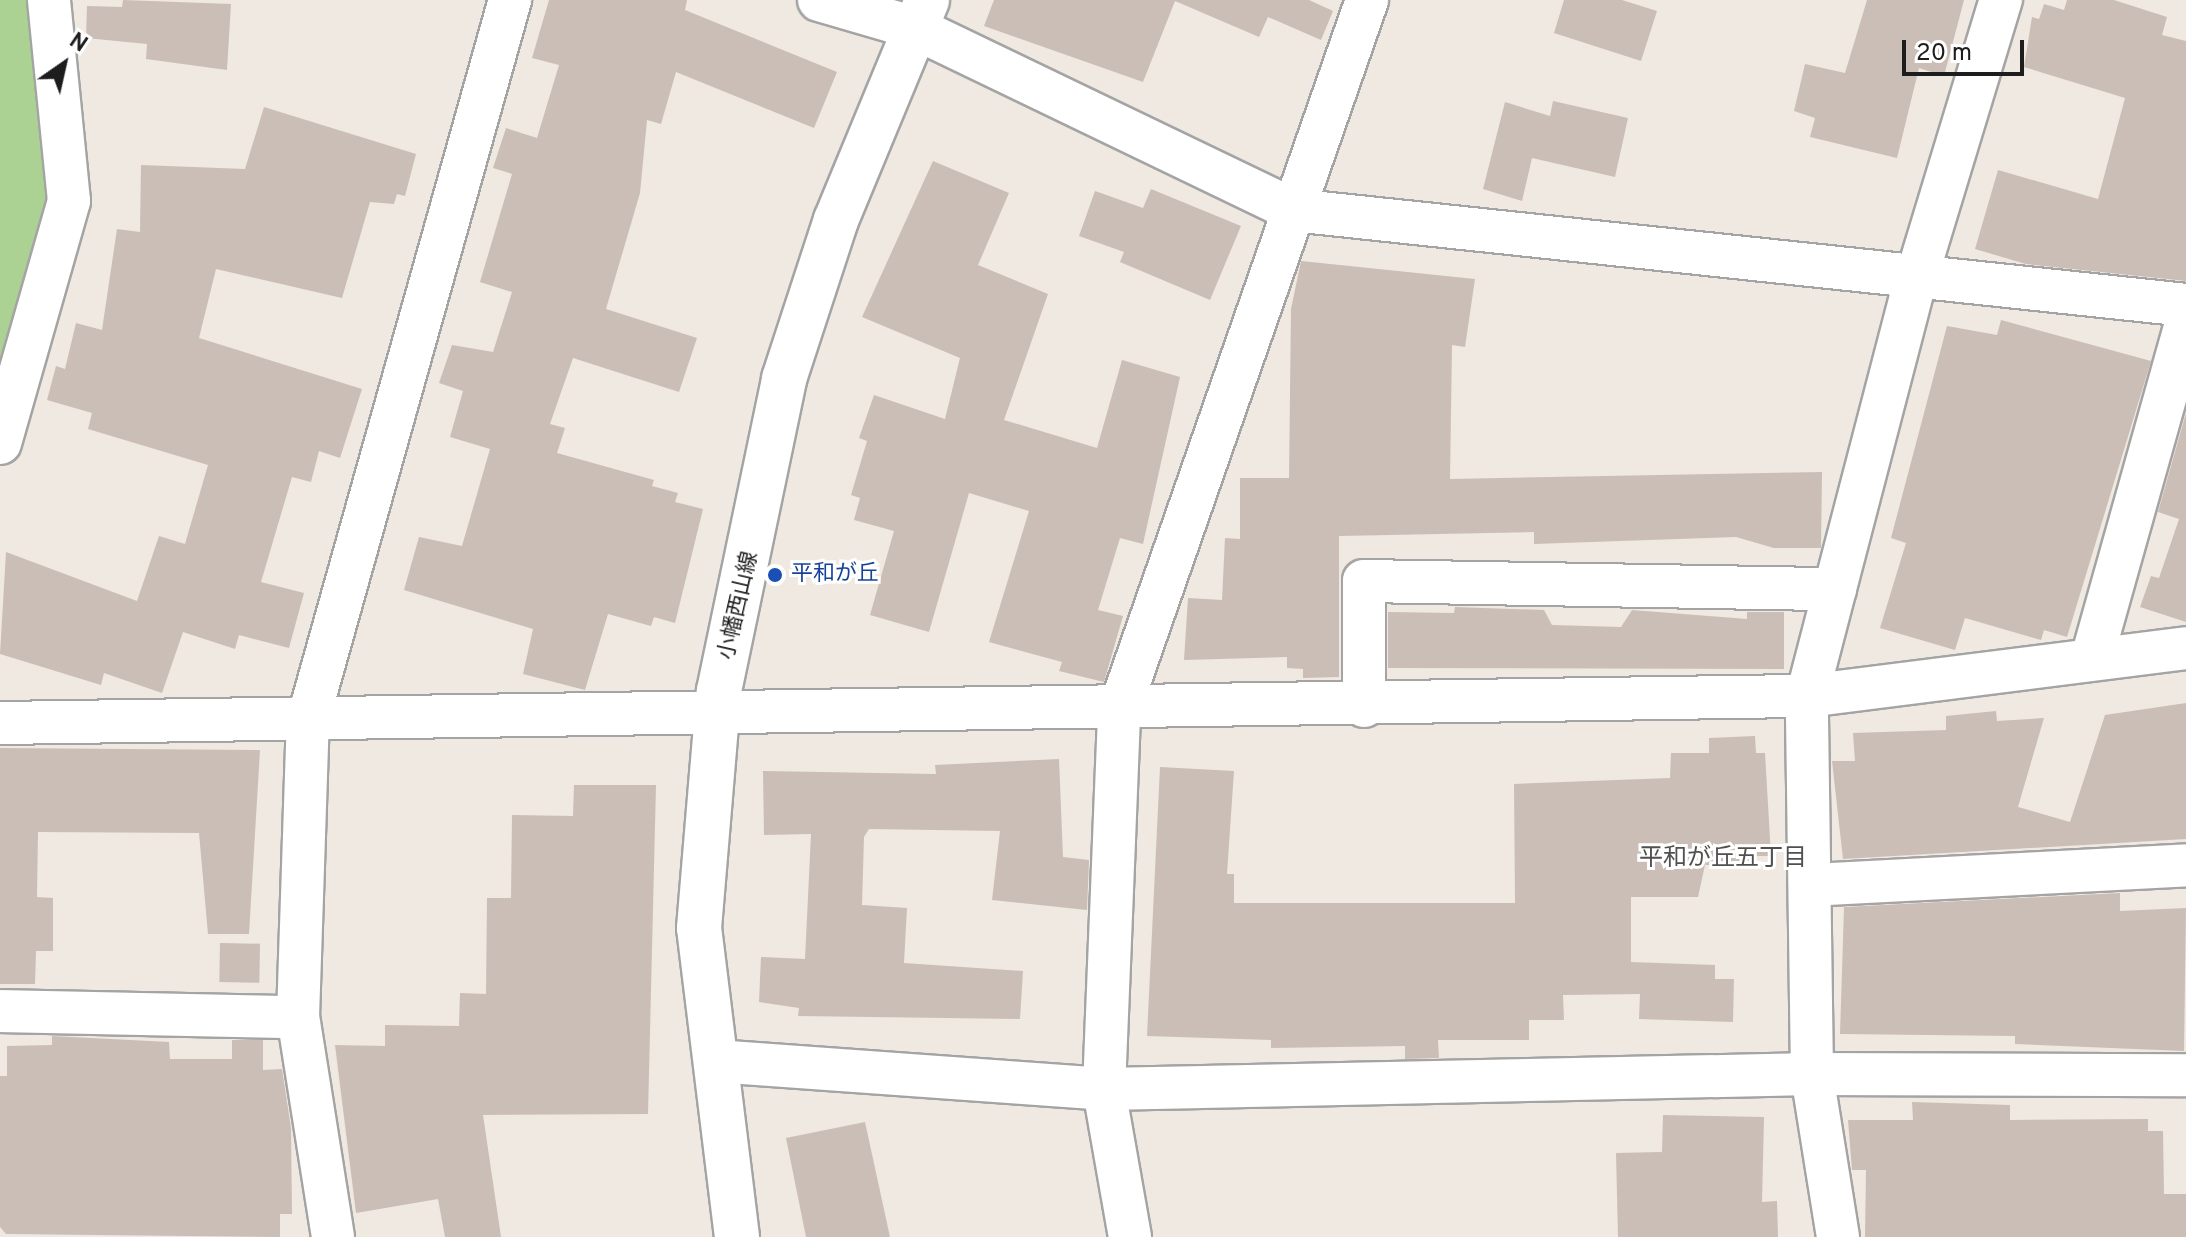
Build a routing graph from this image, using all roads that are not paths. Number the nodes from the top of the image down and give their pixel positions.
1 (49, 0) edge
2 (510, 0) edge
3 (819, 0) edge
4 (1367, 0) edge
5 (2001, 0) edge
6 (921, 14) edge
7 (1293, 210) junction
8 (1916, 279) junction
9 (2186, 305) edge
10 (2186, 324) edge
11 (0, 443) edge
12 (1835, 589) junction
13 (2186, 648) edge
14 (2092, 658) junction
15 (1807, 696) junction
16 (1364, 706) junction
17 (1119, 711) junction
18 (716, 715) junction
19 (308, 720) junction
20 (0, 723) edge
21 (2186, 865) edge
22 (1810, 885) junction
23 (0, 1011) edge
24 (298, 1017) junction
25 (715, 1061) junction
26 (1812, 1074) junction
27 (2186, 1075) edge
28 (1104, 1089) junction
29 (333, 1237) edge
30 (737, 1237) edge
31 (1130, 1237) edge
32 (1838, 1237) edge

1 - 11 street
2 - 19 street
3 - 6 street
4 - 7 street
5 - 8 street
6 - 7 street
6 - 18 street, 小幡西山線
7 - 8 street
7 - 17 street
8 - 9 street
8 - 12 street
10 - 14 street
12 - 15 street
12 - 16 street
13 - 14 street
14 - 15 street
15 - 16 street
15 - 22 street
16 - 17 street
17 - 18 street
17 - 28 street
18 - 19 street
18 - 25 street, 小幡西山線
19 - 20 street
19 - 24 street
21 - 22 street
22 - 26 street
23 - 24 street
24 - 29 street
25 - 28 street
25 - 30 street, 小幡西山線
26 - 27 street
26 - 28 street
26 - 32 street
28 - 31 street

